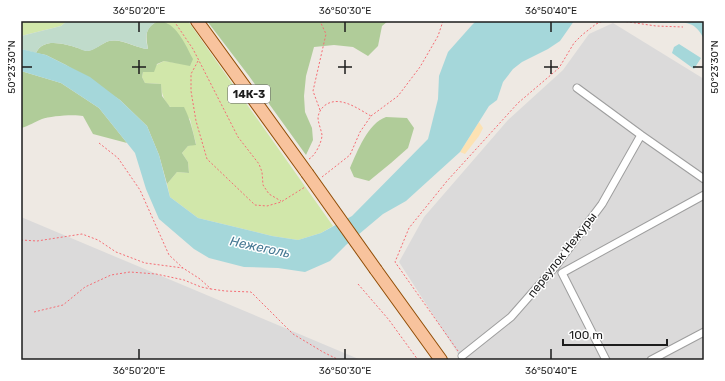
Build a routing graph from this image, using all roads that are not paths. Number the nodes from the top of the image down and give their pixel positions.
1 (197, 21) edge
2 (577, 88) dead end
3 (641, 136) junction
4 (704, 179) edge
5 (704, 195) edge
6 (555, 267) junction
7 (562, 273) junction
8 (704, 332) edge
9 (462, 356) road end
10 (441, 360) edge
11 (606, 360) edge
12 (651, 360) edge

1 - 10 main road, 14К-3, bridge
2 - 3 street
3 - 4 street
3 - 6 street, переулок Нежуры
5 - 7 street, переулок Нежуры
6 - 7 street
6 - 9 street, переулок Нежуры
7 - 11 street, переулок Нежуры
8 - 12 street

